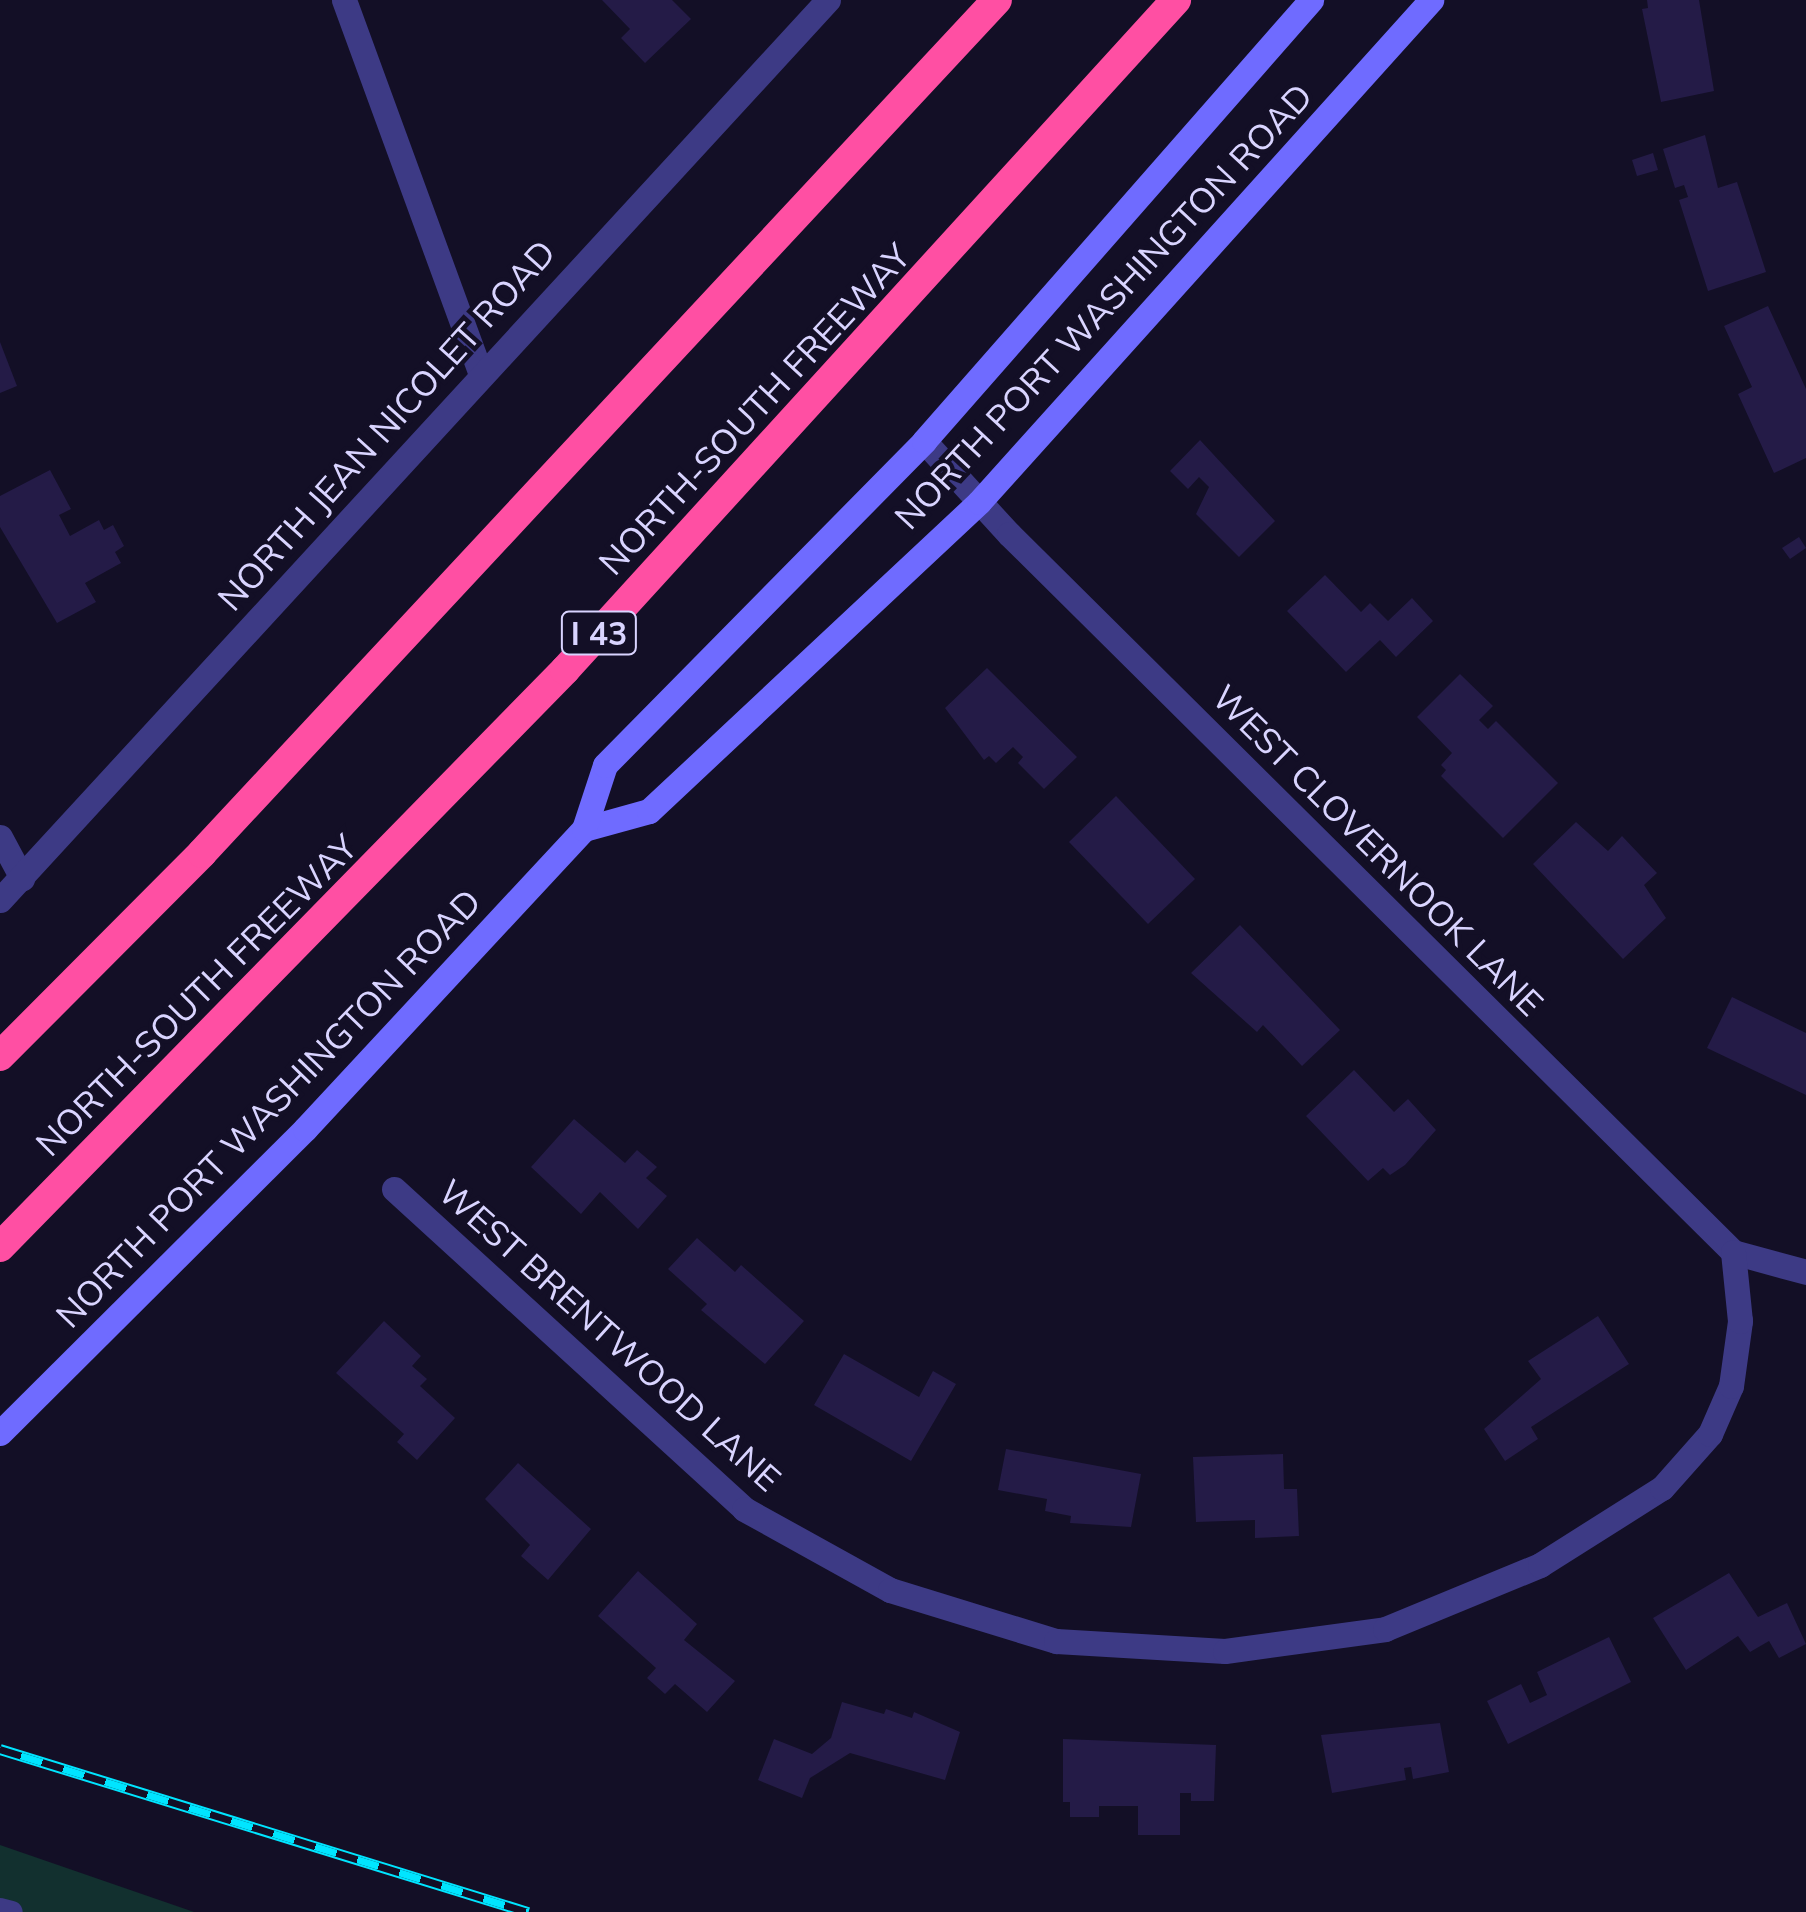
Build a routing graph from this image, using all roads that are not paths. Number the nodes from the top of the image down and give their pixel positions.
1 (344, 0) edge
2 (828, 0) edge
3 (997, 0) edge
4 (1176, 0) edge
5 (1311, 0) edge
6 (1432, 0) edge
7 (480, 372) junction
8 (924, 441) junction
9 (979, 502) junction
10 (584, 829) junction
11 (0, 836) edge
12 (22, 878) junction
13 (0, 900) edge
14 (0, 1056) edge
15 (394, 1189) dead end
16 (0, 1246) edge
17 (1733, 1252) junction
18 (1806, 1272) edge
19 (0, 1433) edge
20 (0, 1909) edge
21 (12, 1912) edge

1 - 7 street
2 - 7 street, NORTH JEAN NICOLET ROAD
3 - 14 highway
4 - 16 highway, NORTH-SOUTH FREEWAY / I 43
5 - 8 main road, NORTH PORT WASHINGTON ROAD
6 - 9 main road, NORTH PORT WASHINGTON ROAD
7 - 12 street, NORTH JEAN NICOLET ROAD
8 - 9 street, WEST CLOVERNOOK LANE
8 - 10 main road, NORTH PORT WASHINGTON ROAD
9 - 10 main road, NORTH PORT WASHINGTON ROAD
9 - 17 street, WEST CLOVERNOOK LANE
10 - 19 main road, NORTH PORT WASHINGTON ROAD
11 - 12 street
12 - 13 street, NORTH JEAN NICOLET ROAD
15 - 17 street, WEST BRENTWOOD LANE
17 - 18 street, WEST CLOVERNOOK LANE
20 - 21 lane

